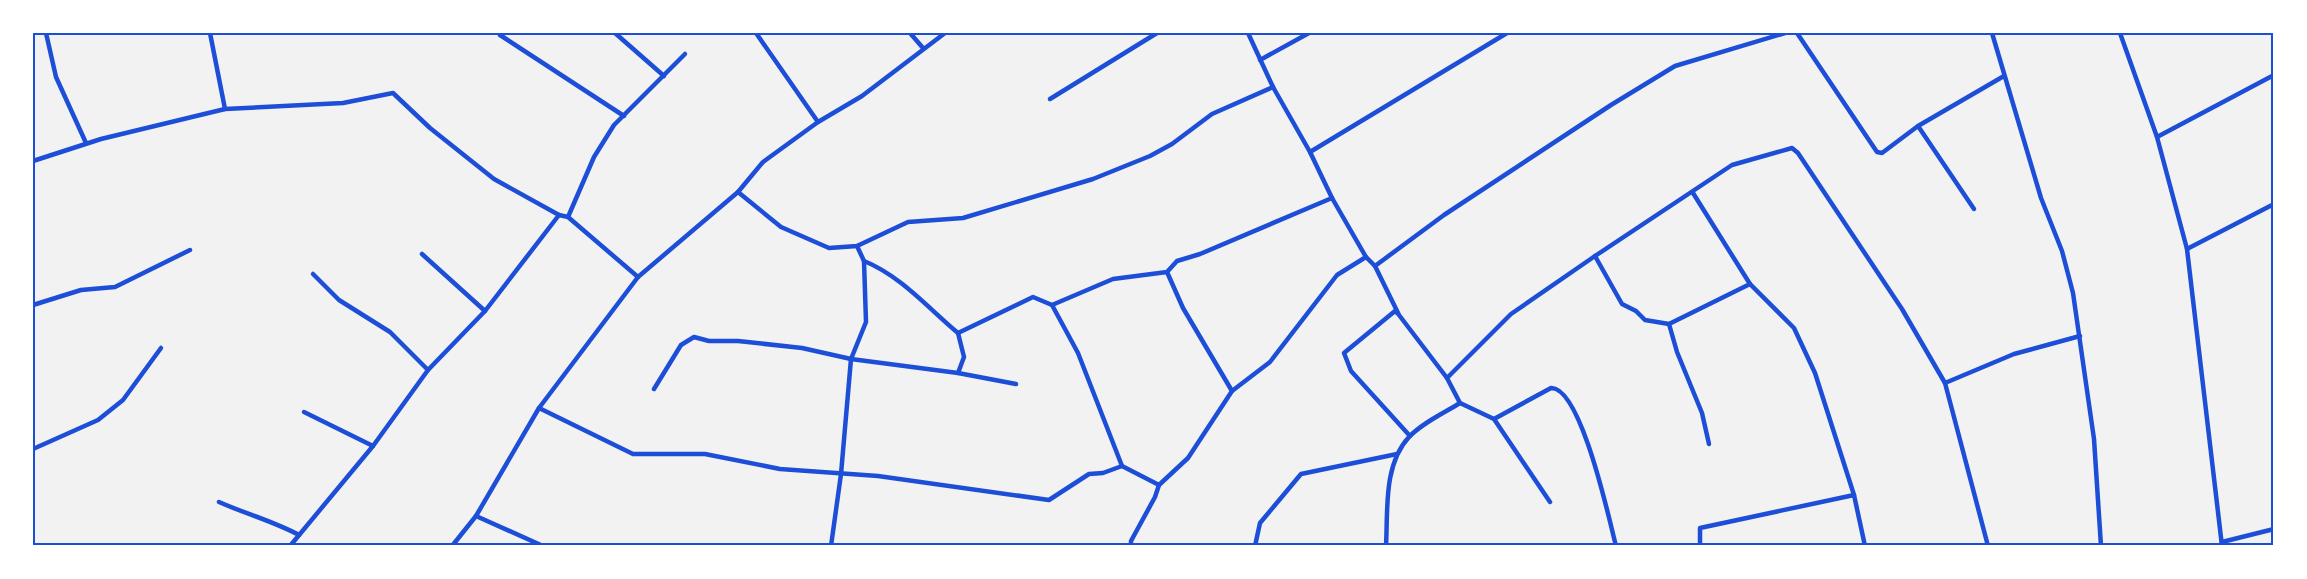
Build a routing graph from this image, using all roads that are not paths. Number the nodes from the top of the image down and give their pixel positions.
1 (46, 33) edge
2 (210, 33) edge
3 (615, 33) edge
4 (756, 33) edge
5 (910, 33) edge
6 (945, 33) edge
7 (1157, 33) edge
8 (1248, 33) edge
9 (1309, 33) edge
10 (1507, 33) edge
11 (1785, 33) edge
12 (1797, 33) edge
13 (1992, 33) edge
14 (2120, 33) edge
15 (500, 35) dead end
16 (923, 48) junction
17 (685, 54) dead end
18 (1260, 60) junction
19 (2274, 75) edge
20 (664, 76) junction
21 (2004, 76) junction
22 (1273, 87) junction
23 (1050, 99) dead end
24 (225, 109) junction
25 (624, 116) junction
26 (818, 122) junction
27 (1918, 126) junction
28 (2157, 137) junction
29 (86, 143) junction
30 (1310, 152) junction
31 (33, 161) edge
32 (738, 192) junction
33 (1693, 193) junction
34 (1332, 198) junction
35 (2274, 204) edge
36 (1974, 209) dead end
37 (559, 216) junction
38 (568, 216) junction
39 (857, 246) junction
40 (2187, 249) junction
41 (190, 250) dead end
42 (423, 254) dead end
43 (1595, 256) junction
44 (1366, 257) junction
45 (864, 261) junction
46 (1375, 266) junction
47 (1167, 272) junction
48 (313, 274) dead end
49 (638, 277) junction
50 (1750, 284) junction
51 (33, 305) edge
52 (1052, 305) junction
53 (485, 311) junction
54 (1399, 315) junction
55 (1669, 324) junction
56 (958, 333) junction
57 (2080, 336) junction
58 (161, 348) dead end
59 (851, 359) junction
60 (428, 370) junction
61 (958, 373) junction
62 (1447, 378) junction
63 (1945, 383) junction
64 (1016, 384) dead end
65 (654, 388) dead end
66 (1232, 391) junction
67 (1460, 403) junction
68 (538, 408) junction
69 (304, 412) dead end
70 (1494, 419) junction
71 (1410, 436) junction
72 (1709, 444) dead end
73 (373, 446) junction
74 (33, 449) edge
75 (1397, 454) junction
76 (1122, 466) junction
77 (841, 474) junction
78 (1159, 484) junction
79 (1854, 495) junction
80 (219, 502) dead end
81 (1550, 502) dead end
82 (476, 516) junction
83 (2274, 530) edge
84 (299, 535) junction
85 (2222, 544) edge
86 (290, 546) edge
87 (452, 546) edge
88 (543, 546) edge
89 (831, 546) edge
90 (1131, 546) edge
91 (1255, 546) edge
92 (1386, 546) edge
93 (1616, 546) edge
94 (1700, 546) edge
95 (1865, 546) edge
96 (1988, 546) edge
97 (2101, 546) edge

1 - 29 street
2 - 24 street
3 - 20 street
4 - 26 street
5 - 16 street
6 - 16 street
7 - 23 street
8 - 18 street
9 - 18 street
10 - 30 street
11 - 46 street
12 - 27 street
13 - 21 street
14 - 28 street
15 - 25 street
16 - 26 street
17 - 20 street
18 - 22 street
19 - 28 street
20 - 25 street
21 - 27 street
21 - 57 street
22 - 30 street
22 - 39 street
24 - 29 street
24 - 37 street
25 - 38 street
26 - 32 street
27 - 36 street
28 - 40 street
29 - 31 street
30 - 34 street
32 - 39 street
32 - 49 street
33 - 43 street
33 - 50 street
33 - 63 street
34 - 44 street
34 - 47 street
35 - 40 street
37 - 38 street
37 - 53 street
38 - 49 street
39 - 45 street
40 - 85 street
41 - 51 street
42 - 53 street
43 - 55 street
43 - 62 street
44 - 46 street
44 - 66 street
45 - 56 street
45 - 59 street
46 - 54 street
47 - 52 street
47 - 66 street
48 - 60 street
49 - 68 street
50 - 55 street
50 - 79 street
52 - 56 street
52 - 76 street
53 - 60 street
54 - 62 street
54 - 71 street
55 - 72 street
56 - 61 street
57 - 63 street
57 - 97 street
58 - 74 street
59 - 61 street
59 - 65 street
59 - 77 street
60 - 73 street
61 - 64 street
62 - 67 street
63 - 96 street
66 - 78 street
67 - 70 street
67 - 71 street
68 - 77 street
68 - 82 street
69 - 73 street
70 - 81 street
70 - 93 street
71 - 75 street
73 - 84 street
75 - 91 street
75 - 92 street
76 - 77 street
76 - 78 street
77 - 89 street
78 - 90 street
79 - 94 street
79 - 95 street
80 - 84 street
82 - 87 street
82 - 88 street
83 - 85 street
84 - 86 street

